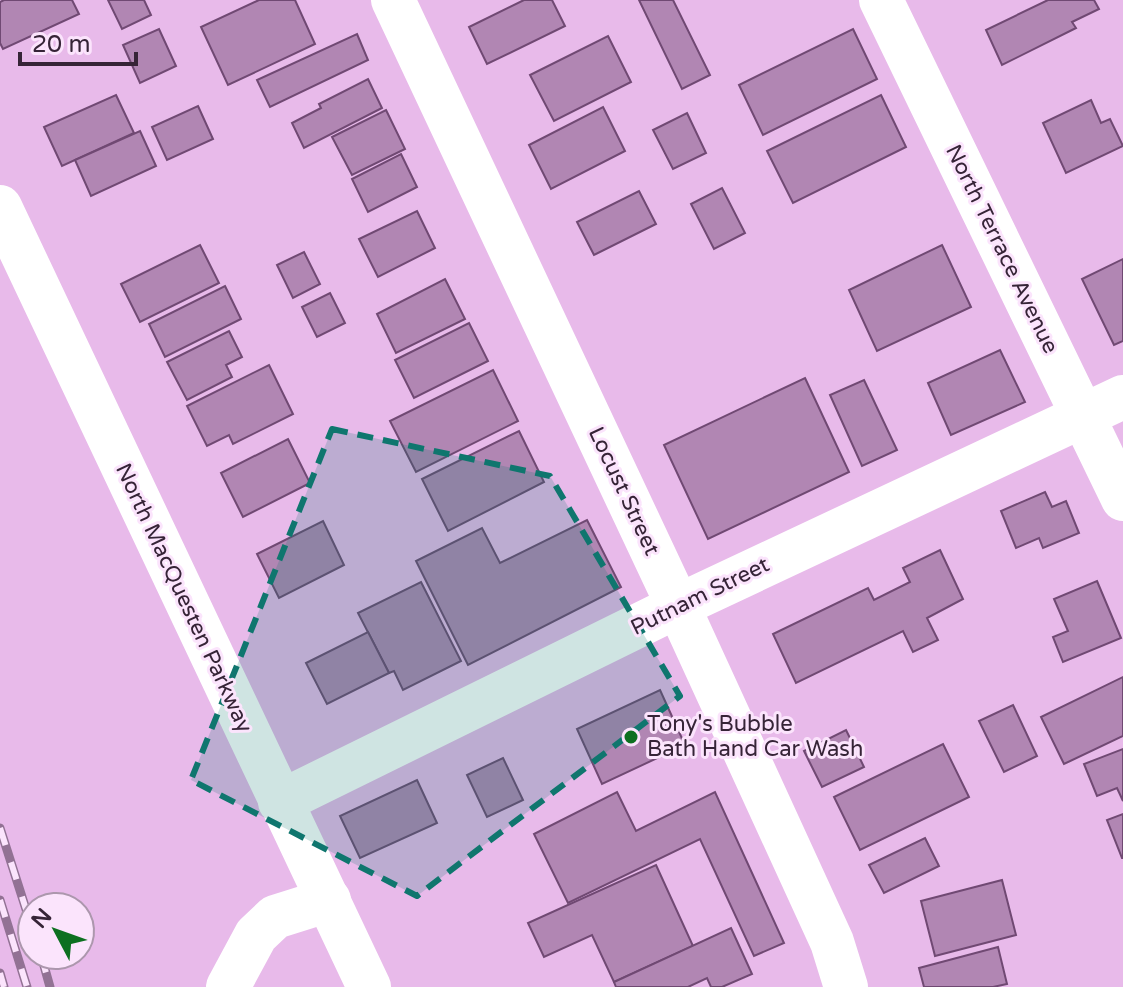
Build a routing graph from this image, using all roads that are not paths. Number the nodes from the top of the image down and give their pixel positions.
1 (393, 0) edge
2 (881, 0) edge
3 (0, 207) edge
4 (1123, 397) edge
5 (1083, 414) junction
6 (1123, 499) edge
7 (678, 606) junction
8 (280, 802) junction
9 (329, 900) junction
10 (228, 987) edge
11 (369, 987) edge
12 (846, 987) edge

1 - 7 street, Locust Street
2 - 5 street, North Terrace Avenue
3 - 8 street, North MacQuesten Parkway
4 - 5 street, Putnam Street
5 - 6 street, North Terrace Avenue
5 - 7 street, Putnam Street
7 - 8 street, Putnam Street
7 - 12 street, Locust Street
8 - 9 street, North MacQuesten Parkway
9 - 10 street
9 - 11 street, North MacQuesten Parkway

